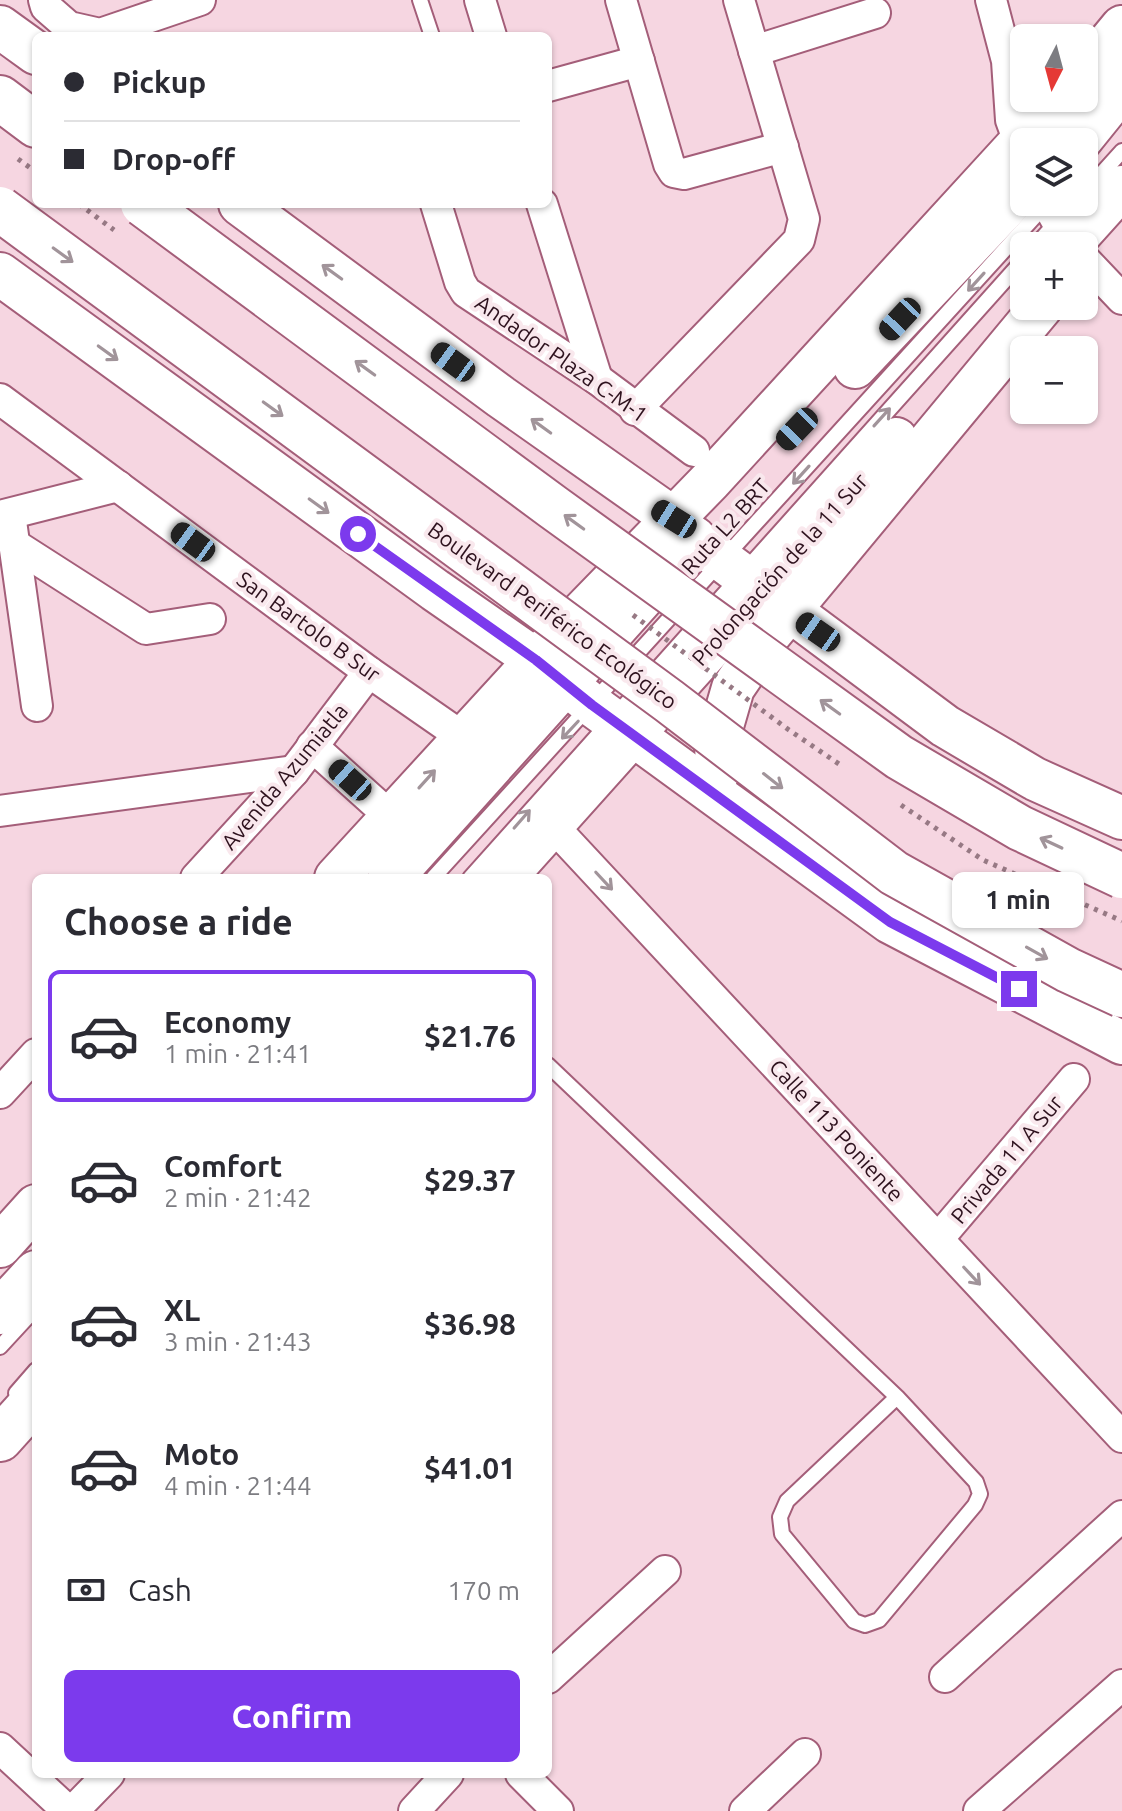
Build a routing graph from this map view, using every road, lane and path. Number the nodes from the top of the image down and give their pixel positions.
1 (44, 0) edge
2 (200, 0) edge
3 (420, 0) edge
4 (480, 0) edge
5 (621, 0) edge
6 (739, 0) edge
7 (991, 0) edge
8 (1122, 6) edge
9 (122, 12) edge
10 (875, 13) dead end
11 (0, 27) edge
12 (1122, 27) edge
13 (1098, 31) edge
14 (91, 32) edge
15 (102, 32) edge
16 (431, 32) edge
17 (490, 32) edge
18 (32, 50) edge
19 (754, 51) junction
20 (1098, 56) edge
21 (639, 61) junction
22 (1122, 77) edge
23 (552, 85) edge
24 (0, 98) edge
25 (1122, 111) edge
26 (1043, 112) edge
27 (32, 122) edge
28 (1022, 128) edge
29 (1023, 128) edge
30 (1077, 128) edge
31 (1098, 141) edge
32 (1010, 144) edge
33 (783, 147) junction
34 (1122, 151) edge
35 (1098, 178) edge
36 (1122, 187) edge
37 (148, 208) edge
38 (245, 208) edge
39 (437, 208) edge
40 (543, 208) edge
41 (0, 209) edge
42 (1058, 226) edge
43 (1010, 273) edge
44 (0, 274) edge
45 (1122, 299) edge
46 (1010, 308) edge
47 (1024, 320) edge
48 (597, 379) junction
49 (0, 399) edge
50 (635, 410) junction
51 (694, 451) dead end
52 (118, 486) junction
53 (5, 515) edge
54 (15, 545) junction
55 (719, 557) junction
56 (210, 619) dead end
57 (369, 672) junction
58 (587, 700) junction
59 (37, 706) dead end
60 (464, 738) junction
61 (312, 746) junction
62 (294, 771) junction
63 (719, 798) junction
64 (0, 811) edge
65 (392, 818) junction
66 (1122, 818) edge
67 (551, 824) junction
68 (200, 874) edge
69 (340, 874) edge
70 (394, 874) edge
71 (436, 874) edge
72 (473, 874) edge
73 (507, 874) edge
74 (1122, 876) edge
75 (1122, 995) edge
76 (1122, 1043) edge
77 (32, 1058) edge
78 (552, 1069) edge
79 (1074, 1079) dead end
80 (0, 1093) edge
81 (938, 1239) junction
82 (32, 1277) edge
83 (0, 1312) edge
84 (32, 1312) edge
85 (0, 1347) edge
86 (32, 1378) edge
87 (897, 1397) junction
88 (15, 1413) edge
89 (1122, 1437) edge
90 (1122, 1516) edge
91 (665, 1571) dead end
92 (552, 1674) edge
93 (945, 1677) dead end
94 (1122, 1685) edge
95 (0, 1748) edge
96 (805, 1754) dead end
97 (32, 1777) edge
98 (33, 1778) edge
99 (105, 1778) edge
100 (444, 1778) edge
101 (525, 1778) edge
102 (992, 1807) edge
103 (70, 1811) edge
104 (414, 1811) edge
105 (558, 1811) edge
106 (745, 1811) edge

1 - 14 street
2 - 9 street
3 - 16 lane
4 - 17 street
5 - 21 street
6 - 19 street
7 - 28 street
8 - 13 street
9 - 15 street
10 - 19 street
11 - 18 street
12 - 20 street
19 - 33 street
21 - 23 street
21 - 33 street
22 - 30 street
24 - 27 main road
25 - 31 lane
26 - 29 street
32 - 55 street
33 - 50 street
34 - 35 lane
36 - 42 street, Prolongación de la 11 Sur
74 -> 37 main road, bridge
55 -> 38 street
39 - 48 street, Andador Plaza C-M-1
40 - 48 street
41 -> 75 main road, Boulevard Periférico Ecológico, bridge
42 - 45 street
42 - 55 street, Prolongación de la 11 Sur
55 -> 43 lane, Ruta L2 BRT
44 -> 58 street
46 - 55 street, Prolongación de la 11 Sur
47 - 55 street
48 - 50 street, Andador Plaza C-M-1
49 - 52 street, San Bartolo B Sur
50 - 51 street, Andador Plaza C-M-1
52 - 53 street
52 - 57 street, San Bartolo B Sur
53 - 54 street
54 - 56 street
54 - 59 street
55 - 58 main road, Prolongación de la 11 Sur
55 - 58 main road, Prolongación de la 11 Sur
55 - 63 street
55 - 66 street
57 - 60 street, San Bartolo B Sur
57 - 61 street, Avenida Azumiatla
58 - 60 street
58 - 63 street
58 - 67 main road, Prolongación de la 11 Sur
58 - 70 main road, Prolongación de la 11 Sur
58 -> 71 lane
72 -> 58 lane
65 -> 60 street
61 - 62 street, Avenida Azumiatla
61 - 65 street
62 - 64 street
62 - 68 street, Avenida Azumiatla
63 - 76 street
65 - 69 street
67 - 73 main road, Prolongación de la 11 Sur
67 -> 81 street, Calle 113 Poniente
77 - 80 street
78 - 87 lane
79 - 81 street, Privada 11 A Sur
81 -> 89 street, Calle 113 Poniente
82 - 83 main road
84 - 85 lane
86 - 88 lane
87 - 87 lane
90 - 93 street
91 - 92 street
94 - 102 street
95 - 97 street
96 - 106 street
98 - 103 street
99 - 103 street
100 - 104 street
101 - 105 street

